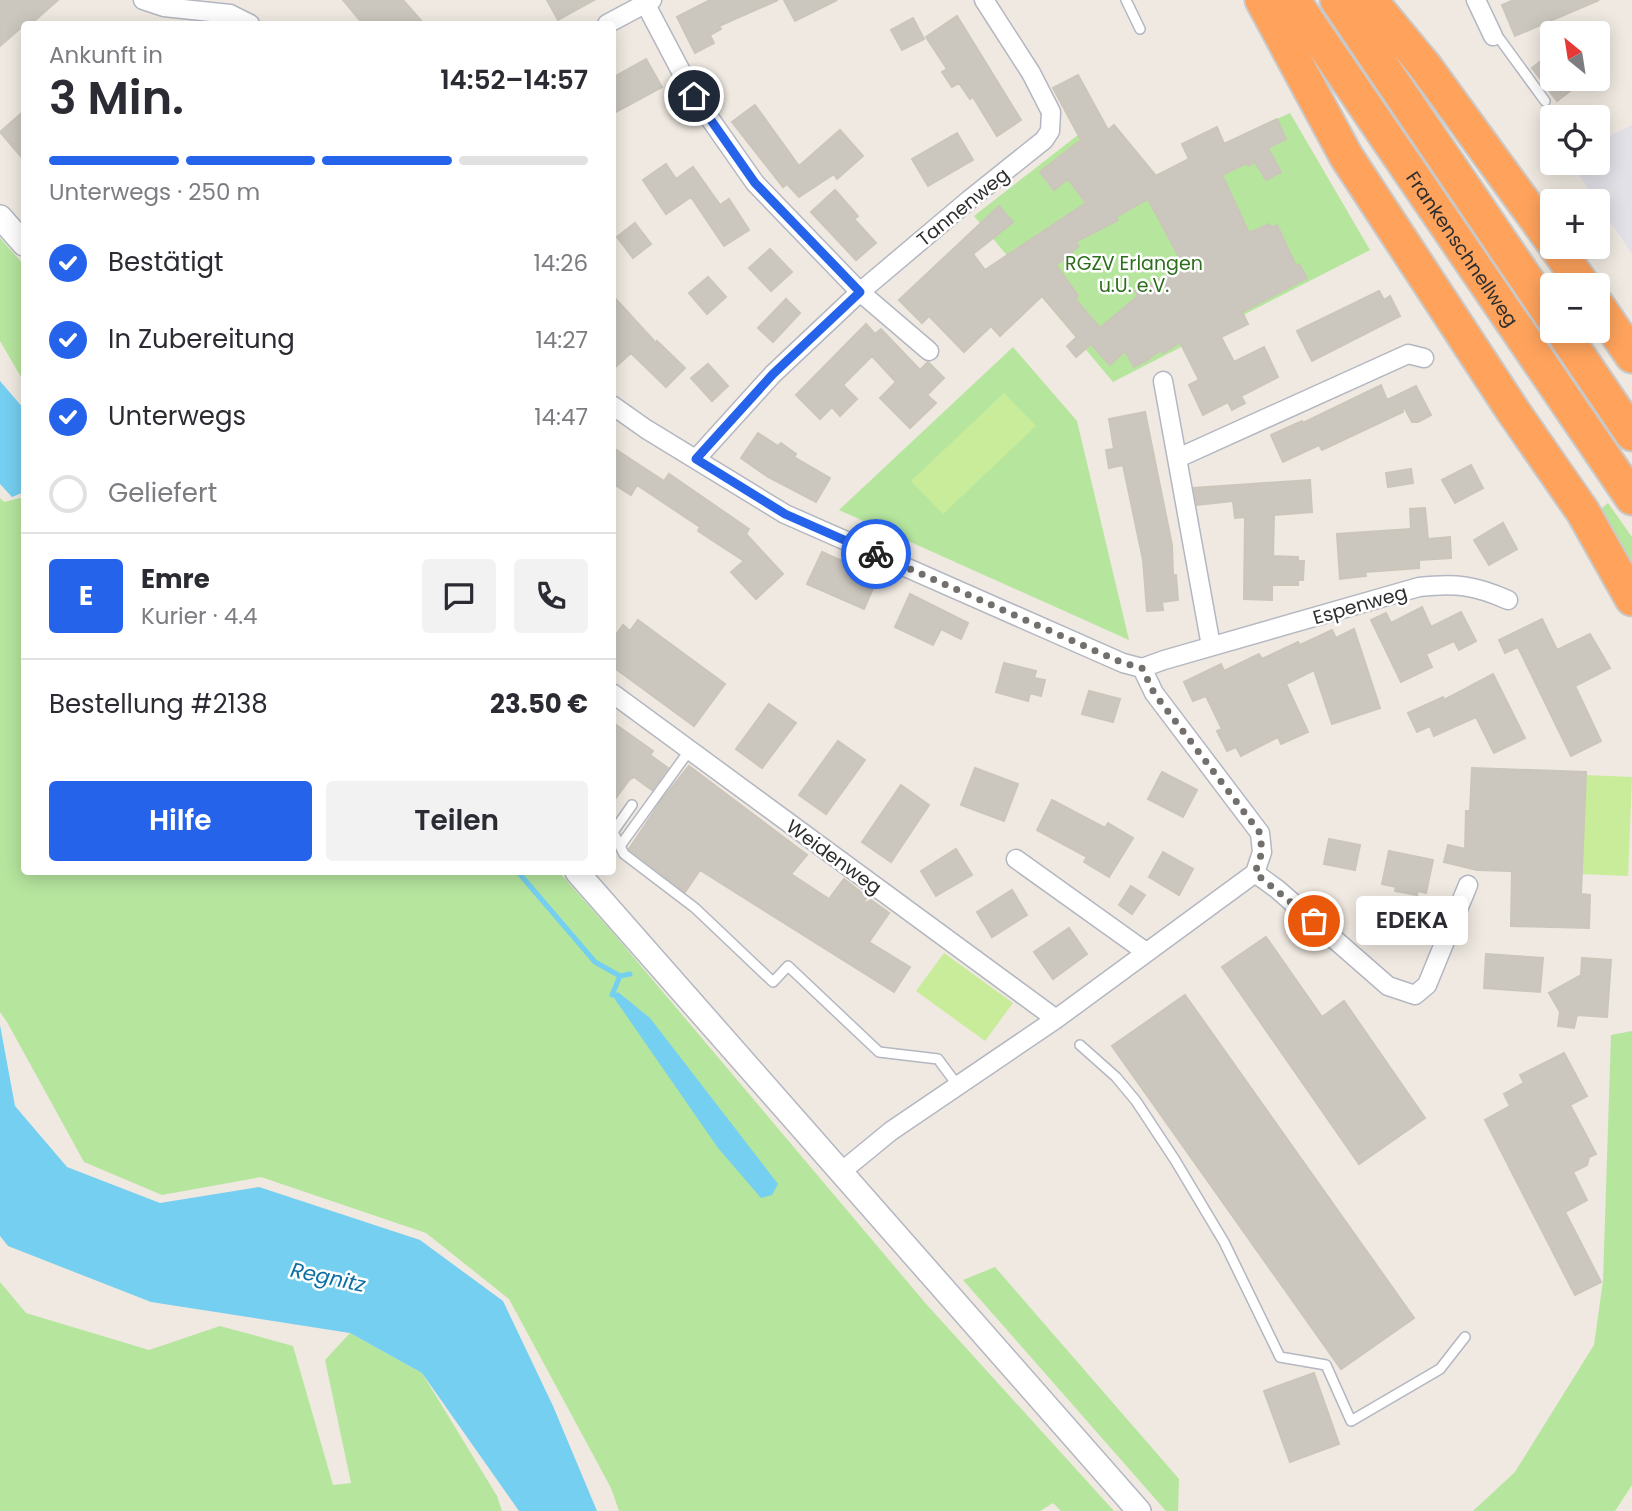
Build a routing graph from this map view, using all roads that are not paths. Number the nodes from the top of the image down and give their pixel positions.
1 (143, 0) edge
2 (984, 0) edge
3 (1126, 0) edge
4 (1262, 0) edge
5 (1293, 0) edge
6 (1337, 0) edge
7 (1370, 0) edge
8 (1476, 0) edge
9 (648, 2) edge
10 (234, 7) edge
11 (247, 21) edge
12 (613, 21) edge
13 (1140, 29) dead end
14 (1493, 36) joint
15 (1545, 101) dead end
16 (0, 217) edge
17 (1540, 225) edge
18 (21, 241) edge
19 (860, 292) junction
20 (1540, 299) edge
21 (1610, 324) edge
22 (1570, 343) edge
23 (929, 351) dead end
24 (1632, 356) edge
25 (1424, 358) dead end
26 (1163, 381) dead end
27 (616, 408) edge
28 (1632, 434) edge
29 (1178, 458) junction
30 (696, 459) junction
31 (1632, 498) edge
32 (1632, 599) edge
33 (1508, 600) dead end
34 (1211, 646) junction
35 (1142, 668) junction
36 (616, 696) edge
37 (690, 751) junction
38 (632, 805) dead end
39 (616, 828) edge
40 (616, 838) edge
41 (620, 846) junction
42 (1016, 859) dead end
43 (1255, 873) junction
44 (580, 875) edge
45 (1468, 885) dead end
46 (1146, 952) junction
47 (1056, 1020) junction
48 (1080, 1045) dead end
49 (958, 1086) junction
50 (841, 1172) junction
51 (1465, 1337) dead end
52 (1139, 1511) edge

1 - 10 street
2 - 19 street, Tannenweg
3 - 13 lane
4 - 32 highway
5 - 31 highway, Frankenschnellweg
6 - 20 highway, Frankenschnellweg
7 - 17 highway
8 - 14 street
9 - 12 street
9 - 19 street
10 - 11 street
14 - 15 lane
16 - 18 street
19 - 23 street
19 - 30 street, Tannenweg
21 - 24 highway
22 - 28 highway
25 - 29 street
26 - 29 street
27 - 30 street
29 - 34 street
30 - 35 street
33 - 34 street, Espenweg
34 - 35 street, Espenweg
35 - 43 street
36 - 37 street, Weidenweg
37 - 41 lane
37 - 47 street, Weidenweg
38 - 39 lane
40 - 41 lane
41 - 49 lane
42 - 46 street
43 - 45 street
43 - 46 street
44 - 50 street
46 - 47 street
47 - 49 street
48 - 51 lane
49 - 50 street
50 - 52 street

